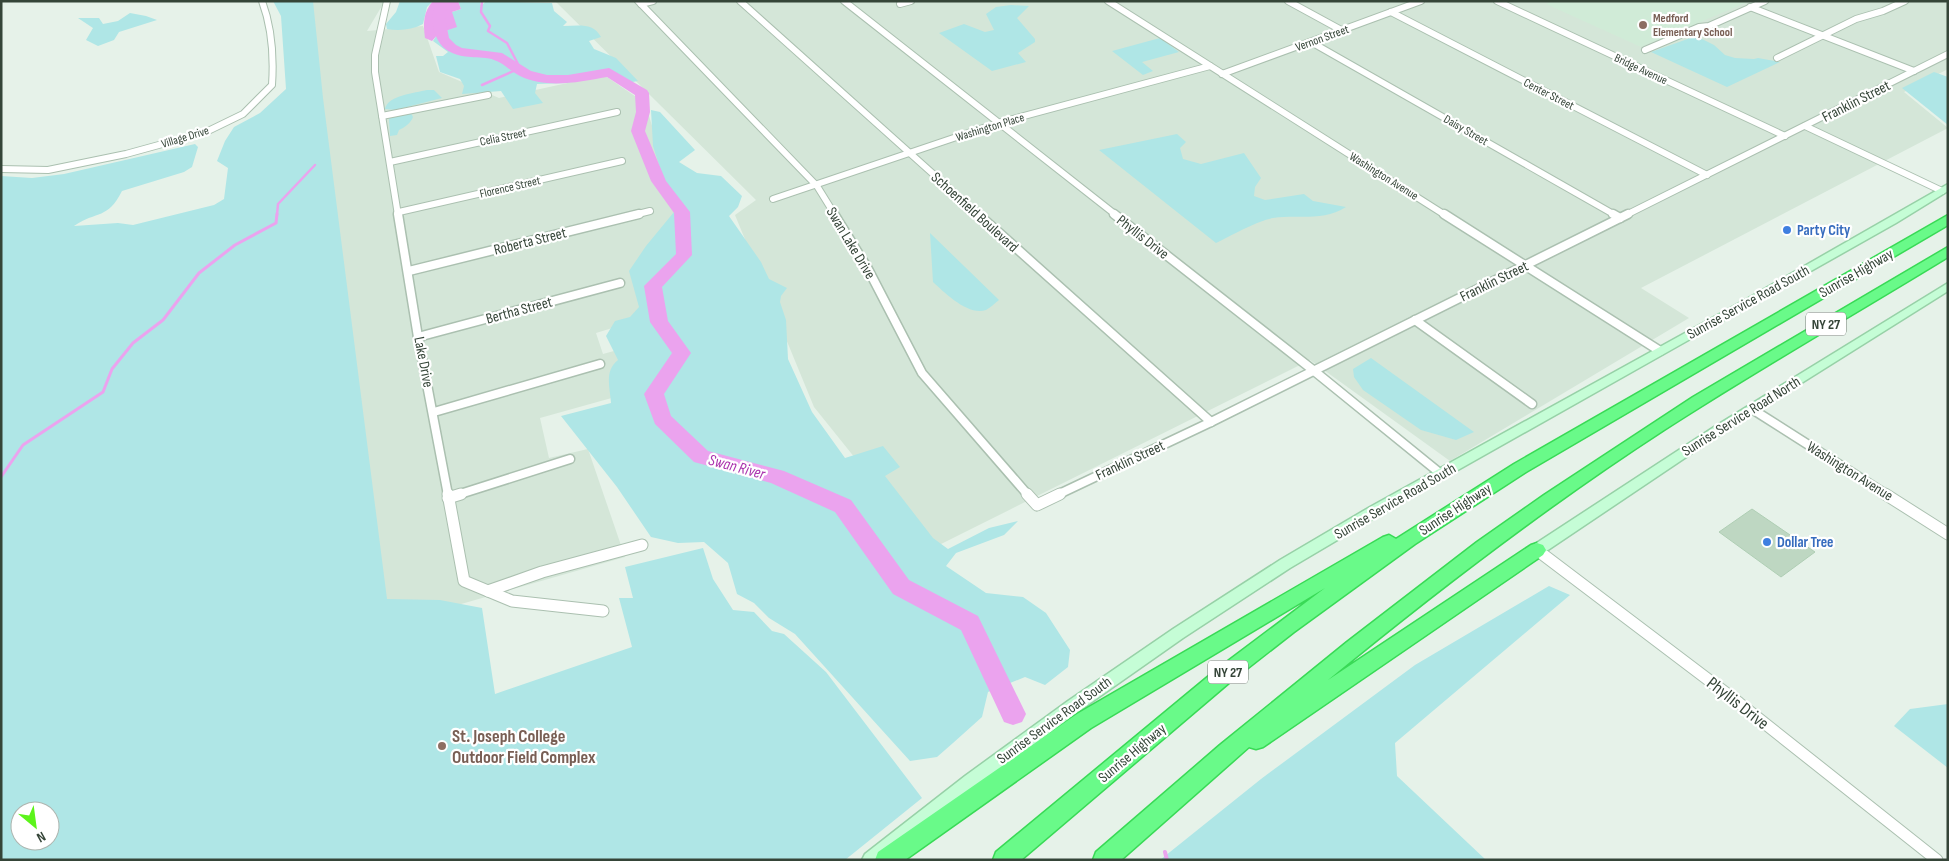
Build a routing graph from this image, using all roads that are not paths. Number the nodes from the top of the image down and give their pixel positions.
1 (262, 1) edge
2 (387, 1) edge
3 (653, 1) edge
4 (740, 1) edge
5 (844, 1) edge
6 (911, 1) edge
7 (1108, 1) edge
8 (1288, 1) edge
9 (1421, 1) edge
10 (1496, 1) edge
11 (1765, 1) edge
12 (1905, 1) edge
13 (639, 3) edge
14 (900, 4) dead end
15 (1750, 8) junction
16 (1391, 12) junction
17 (1343, 31) junction
18 (1822, 36) junction
19 (1311, 42) junction
20 (1645, 50) dead end
21 (1948, 54) edge
22 (1777, 58) dead end
23 (1210, 66) junction
24 (1914, 71) junction
25 (1222, 74) junction
26 (488, 95) dead end
27 (617, 112) dead end
28 (382, 116) junction
29 (998, 123) junction
30 (1806, 126) junction
31 (1785, 136) junction
32 (909, 154) junction
33 (622, 161) dead end
34 (390, 162) junction
35 (1, 169) edge
36 (1707, 175) junction
37 (817, 186) junction
38 (1945, 189) edge
39 (773, 199) dead end
40 (650, 210) dead end
41 (399, 212) junction
42 (1620, 218) junction
43 (1948, 219) edge
44 (1948, 251) edge
45 (1526, 266) junction
46 (409, 271) junction
47 (620, 283) dead end
48 (1948, 286) edge
49 (1416, 320) junction
50 (418, 337) junction
51 (1660, 352) junction
52 (600, 364) dead end
53 (1314, 370) junction
54 (1532, 404) dead end
55 (1752, 409) junction
56 (434, 412) junction
57 (1211, 422) junction
58 (570, 459) dead end
59 (1441, 474) junction
60 (448, 498) junction
61 (1465, 502) junction
62 (1037, 505) joint
63 (1948, 534) edge
64 (642, 545) dead end
65 (1537, 550) junction
66 (488, 591) junction
67 (603, 611) dead end
68 (1201, 775) junction
69 (871, 860) edge
70 (886, 860) edge
71 (1004, 860) edge
72 (1104, 860) edge
73 (1937, 860) edge

1 - 35 street, Village Drive
2 - 28 street, Lake Drive
3 - 13 street
4 - 32 street, Schoenfield Boulevard
5 - 29 street, Phyllis Drive
6 - 14 street
7 - 23 street, Washington Avenue
8 - 17 street
9 - 16 street, Vernon Street
10 - 31 street, Bridge Avenue
11 - 15 street
12 - 18 street
13 - 37 street, Swan Lake Drive
15 - 18 street
15 - 20 street
16 - 17 street, Vernon Street
16 - 36 street, Center Street
17 - 19 street, Vernon Street
18 - 22 street
18 - 24 street
19 - 25 street, Vernon Street
19 - 42 street, Daisy Street
21 - 24 street, Franklin Street
23 - 25 street, Washington Avenue
23 - 29 street, Washington Place
24 - 30 street, Franklin Street
25 - 45 street, Washington Avenue
26 - 28 street
27 - 34 street, Celia Street
28 - 34 street, Lake Drive
29 - 32 street, Washington Place
29 - 53 street, Phyllis Drive
30 - 31 street, Franklin Street
30 - 38 street
31 - 36 street, Franklin Street
32 - 37 street, Washington Place
32 - 57 street, Schoenfield Boulevard
33 - 41 street, Florence Street
34 - 41 street, Lake Drive
36 - 42 street, Franklin Street
37 - 39 street, Washington Place
37 - 62 street, Swan Lake Drive
38 - 51 main road, Sunrise Service Road South
40 - 46 street, Roberta Street
41 - 46 street, Lake Drive
42 - 45 street, Franklin Street
43 - 61 highway, Sunrise Highway / NY 27
44 - 68 highway, Sunrise Highway / NY 27
45 - 49 street, Franklin Street
45 - 51 street, Washington Avenue
46 - 50 street, Lake Drive
47 - 50 street, Bertha Street
48 - 55 main road, Sunrise Service Road North
49 - 53 street, Franklin Street
49 - 54 street
50 - 56 street, Lake Drive
51 - 59 main road, Sunrise Service Road South
52 - 56 street
53 - 57 street, Franklin Street
53 - 59 street, Phyllis Drive
55 - 63 street, Washington Avenue
55 - 65 main road, Sunrise Service Road North
56 - 60 street, Lake Drive
57 - 62 street, Franklin Street
58 - 60 street
59 - 69 main road, Sunrise Service Road South
60 - 66 street, Lake Drive
61 - 70 highway
61 - 71 highway, Sunrise Highway / NY 27
64 - 66 street
65 - 68 highway
65 - 73 street, Phyllis Drive
66 - 67 street, Lake Drive
68 - 72 highway, Sunrise Highway / NY 27

